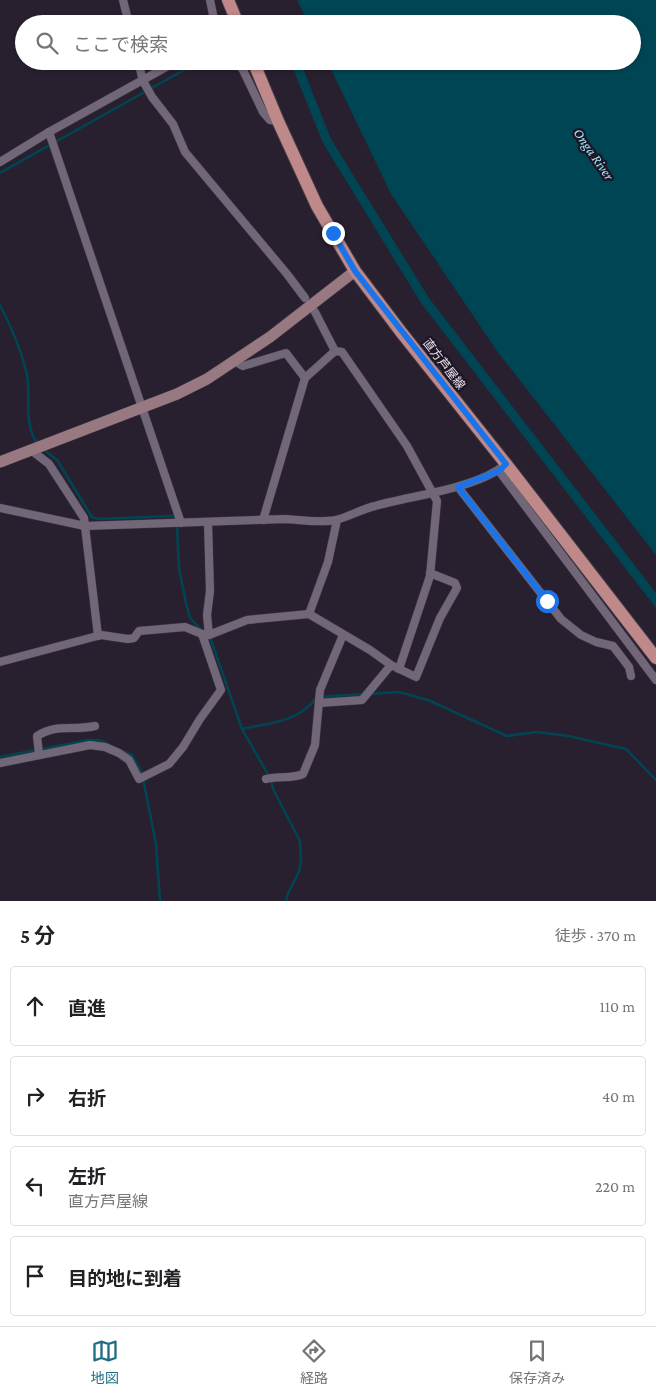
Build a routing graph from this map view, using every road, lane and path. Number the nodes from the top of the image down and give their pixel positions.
1 (124, 0) edge
2 (210, 0) edge
3 (228, 0) edge
4 (127, 15) edge
5 (213, 15) edge
6 (234, 15) edge
7 (141, 70) edge
8 (162, 70) edge
9 (243, 70) edge
10 (257, 70) edge
11 (144, 81) junction
12 (278, 121) junction
13 (49, 132) junction
14 (0, 162) edge
15 (355, 271) junction
16 (305, 298) dead end
17 (315, 312) dead end
18 (335, 351) junction
19 (236, 362) junction
20 (305, 378) junction
21 (142, 408) junction
22 (31, 450) junction
23 (0, 462) edge
24 (502, 468) junction
25 (458, 487) junction
26 (433, 492) junction
27 (0, 508) edge
28 (263, 520) junction
29 (337, 520) junction
30 (208, 522) junction
31 (181, 523) junction
32 (85, 526) junction
33 (430, 573) junction
34 (309, 614) junction
35 (206, 634) junction
36 (344, 635) junction
37 (98, 636) junction
38 (628, 644) junction
39 (613, 646) junction
40 (656, 658) edge
41 (0, 662) edge
42 (391, 666) junction
43 (399, 669) junction
44 (632, 676) dead end
45 (656, 680) edge
46 (319, 703) junction
47 (95, 726) dead end
48 (39, 754) junction
49 (0, 763) edge
50 (266, 779) dead end

1 - 4 street
2 - 5 street
3 - 6 main road
7 - 11 street
8 - 11 street
9 - 12 street
10 - 12 main road, 直方芦屋線
11 - 13 street
11 - 16 street
12 - 15 main road, 直方芦屋線
13 - 14 street
13 - 21 street
15 - 19 street
15 - 24 main road, 直方芦屋線
17 - 18 street
18 - 20 street
18 - 26 street
19 - 20 street
19 - 21 street
20 - 28 street
21 - 22 street
21 - 31 street
22 - 23 street
22 - 32 street
24 - 25 street
24 - 38 street
24 - 40 main road, 直方芦屋線
25 - 26 street
25 - 39 street
26 - 29 street
26 - 33 street
27 - 32 street
28 - 29 street
28 - 30 street
29 - 34 street
30 - 31 street
30 - 35 street
31 - 32 street
32 - 37 street
33 - 43 street
33 - 43 street
34 - 35 street
34 - 36 street
35 - 37 street
35 - 48 street
36 - 42 street
36 - 46 street
37 - 41 street
38 - 39 street
38 - 45 street
39 - 44 street
42 - 43 street
42 - 46 street
46 - 50 street
47 - 48 street
48 - 49 street

